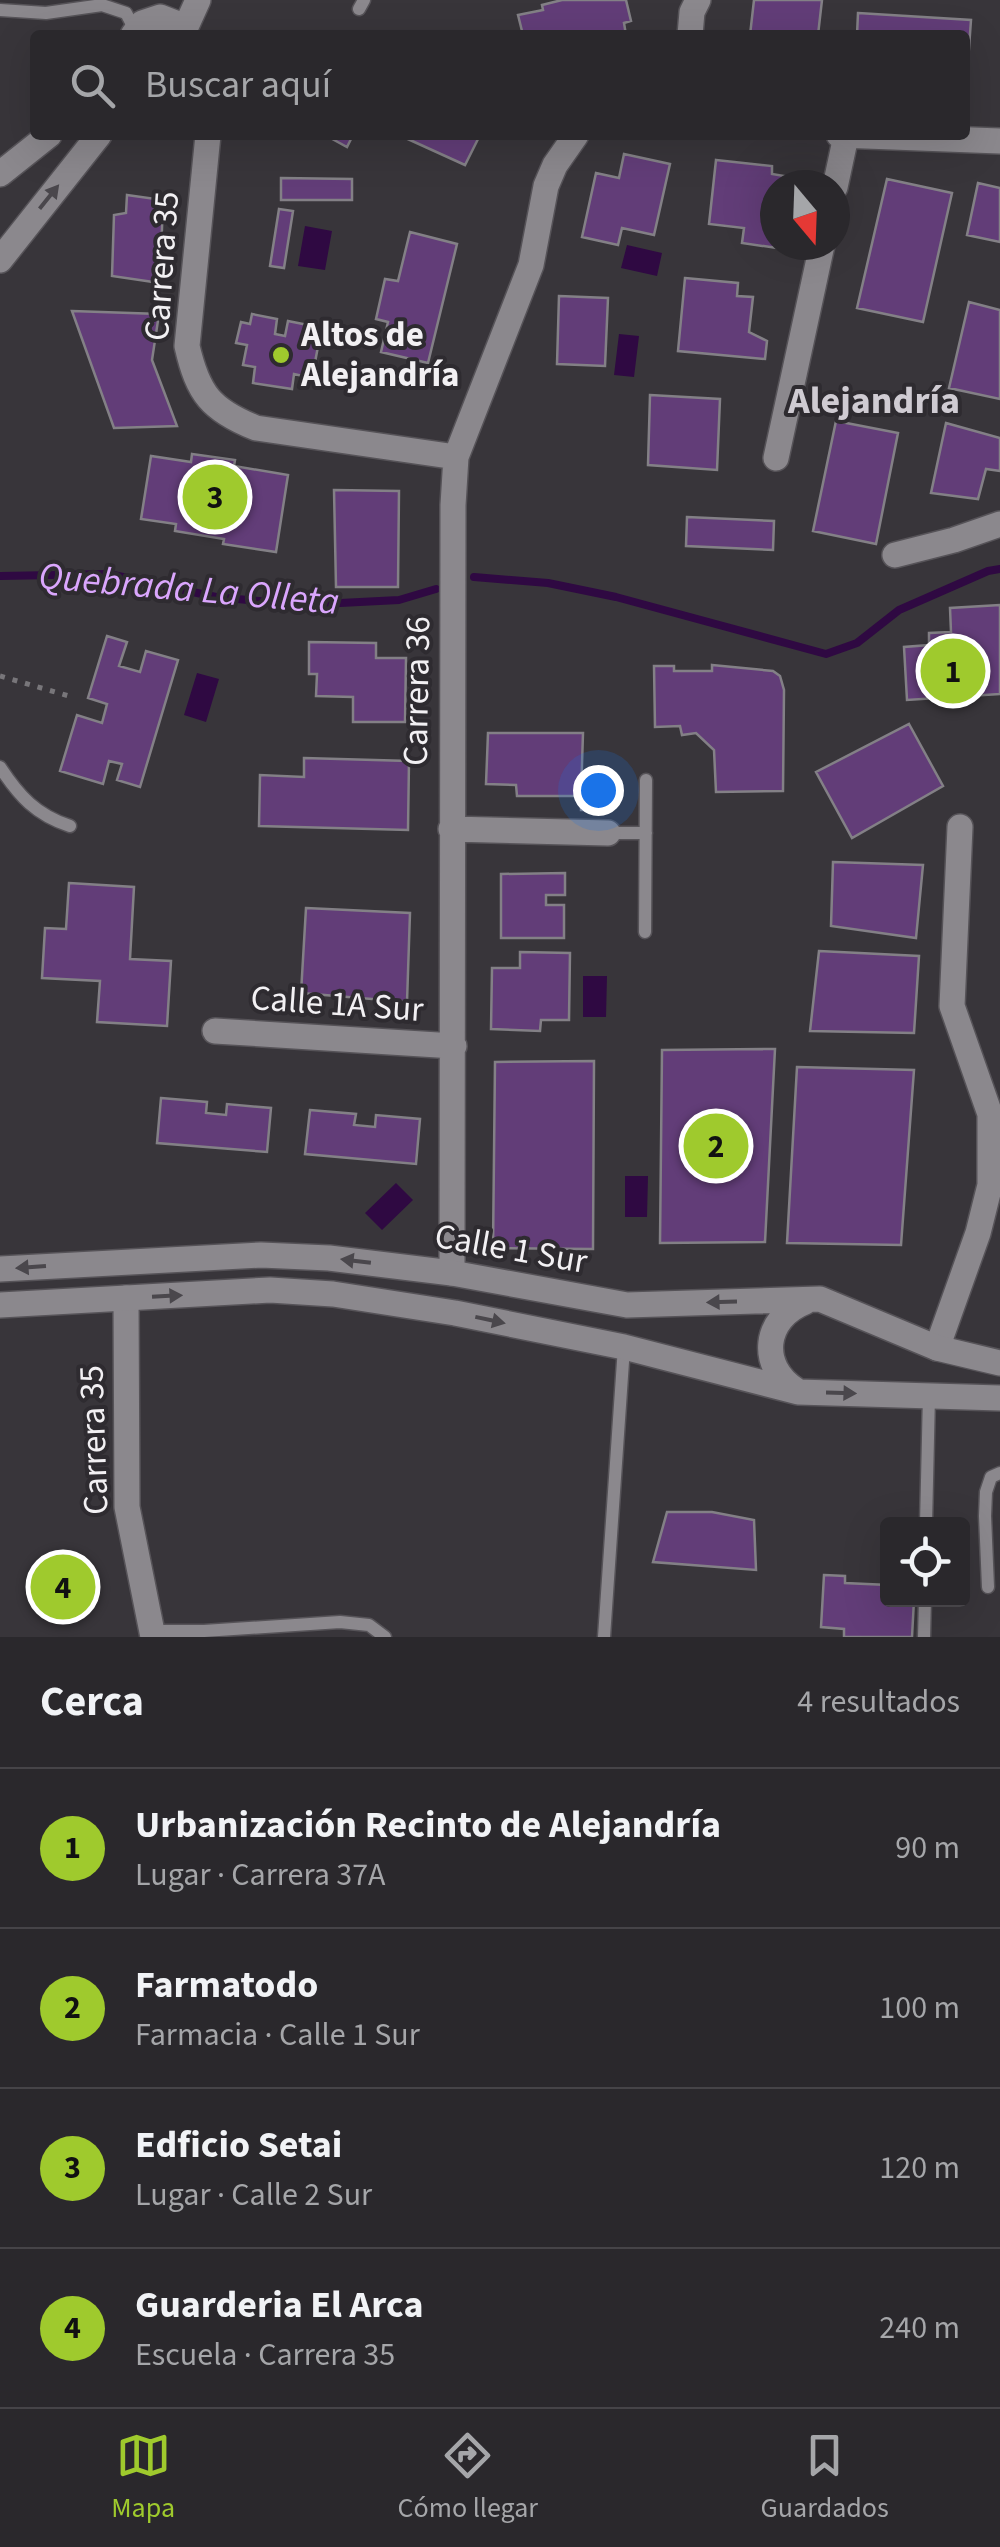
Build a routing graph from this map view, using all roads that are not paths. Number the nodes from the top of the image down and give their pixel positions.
1 (198, 0) edge
2 (106, 2) edge
3 (0, 10) edge
4 (693, 16) edge
5 (182, 21) edge
6 (133, 30) edge
7 (136, 30) edge
8 (673, 30) edge
9 (44, 140) edge
10 (95, 140) edge
11 (207, 140) edge
12 (573, 140) edge
13 (845, 140) edge
14 (969, 140) edge
15 (1000, 141) edge
16 (839, 170) edge
17 (0, 174) edge
18 (0, 260) edge
19 (819, 260) edge
20 (456, 457) junction
21 (776, 458) dead end
22 (1000, 524) edge
23 (895, 555) dead end
24 (0, 767) edge
25 (646, 780) dead end
26 (70, 826) dead end
27 (960, 827) dead end
28 (451, 829) junction
29 (608, 832) joint
30 (646, 833) junction
31 (645, 932) dead end
32 (216, 1031) dead end
33 (454, 1046) junction
34 (0, 1269) edge
35 (452, 1272) junction
36 (126, 1298) junction
37 (820, 1299) junction
38 (28, 1304) junction
39 (0, 1305) edge
40 (0, 1316) edge
41 (624, 1347) junction
42 (937, 1348) junction
43 (1000, 1362) edge
44 (798, 1392) junction
45 (930, 1395) junction
46 (1000, 1398) edge
47 (1000, 1472) edge
48 (926, 1517) edge
49 (988, 1586) dead end
50 (924, 1607) edge
51 (152, 1634) edge
52 (204, 1634) edge
53 (384, 1637) edge
54 (604, 1637) edge
55 (924, 1637) edge

1 - 5 street
2 - 3 lane
2 - 6 lane
4 - 8 street
5 - 7 street
9 - 17 street
18 -> 10 street
11 - 20 street, Carrera 35
12 - 20 street, Carrera 36
13 - 16 street
14 - 15 street
19 - 21 street
20 - 28 street, Carrera 36
22 - 23 street
24 - 26 lane
25 - 30 lane
27 - 42 street
28 - 29 street
28 - 33 street, Carrera 36
29 - 30 lane
30 - 31 lane
32 - 33 street, Calle 1A Sur
33 - 35 street, Carrera 36
35 -> 34 street, Calle 1 Sur
37 -> 35 street, Calle 1 Sur
36 - 38 street, Calle 1 Sur
36 -> 41 street, Calle 1 Sur
36 - 51 street, Carrera 35
37 - 42 street, Calle 1 Sur
37 - 44 street
38 - 39 street, Calle 1 Sur
38 - 40 street
41 - 44 street, Calle 1 Sur
41 - 54 lane
42 - 43 street, Calle 1 Sur
44 -> 45 street, Calle 1 Sur
45 - 46 street, Calle 1 Sur
45 - 48 lane
47 - 49 lane
50 - 55 lane
51 - 52 lane
52 - 53 lane

